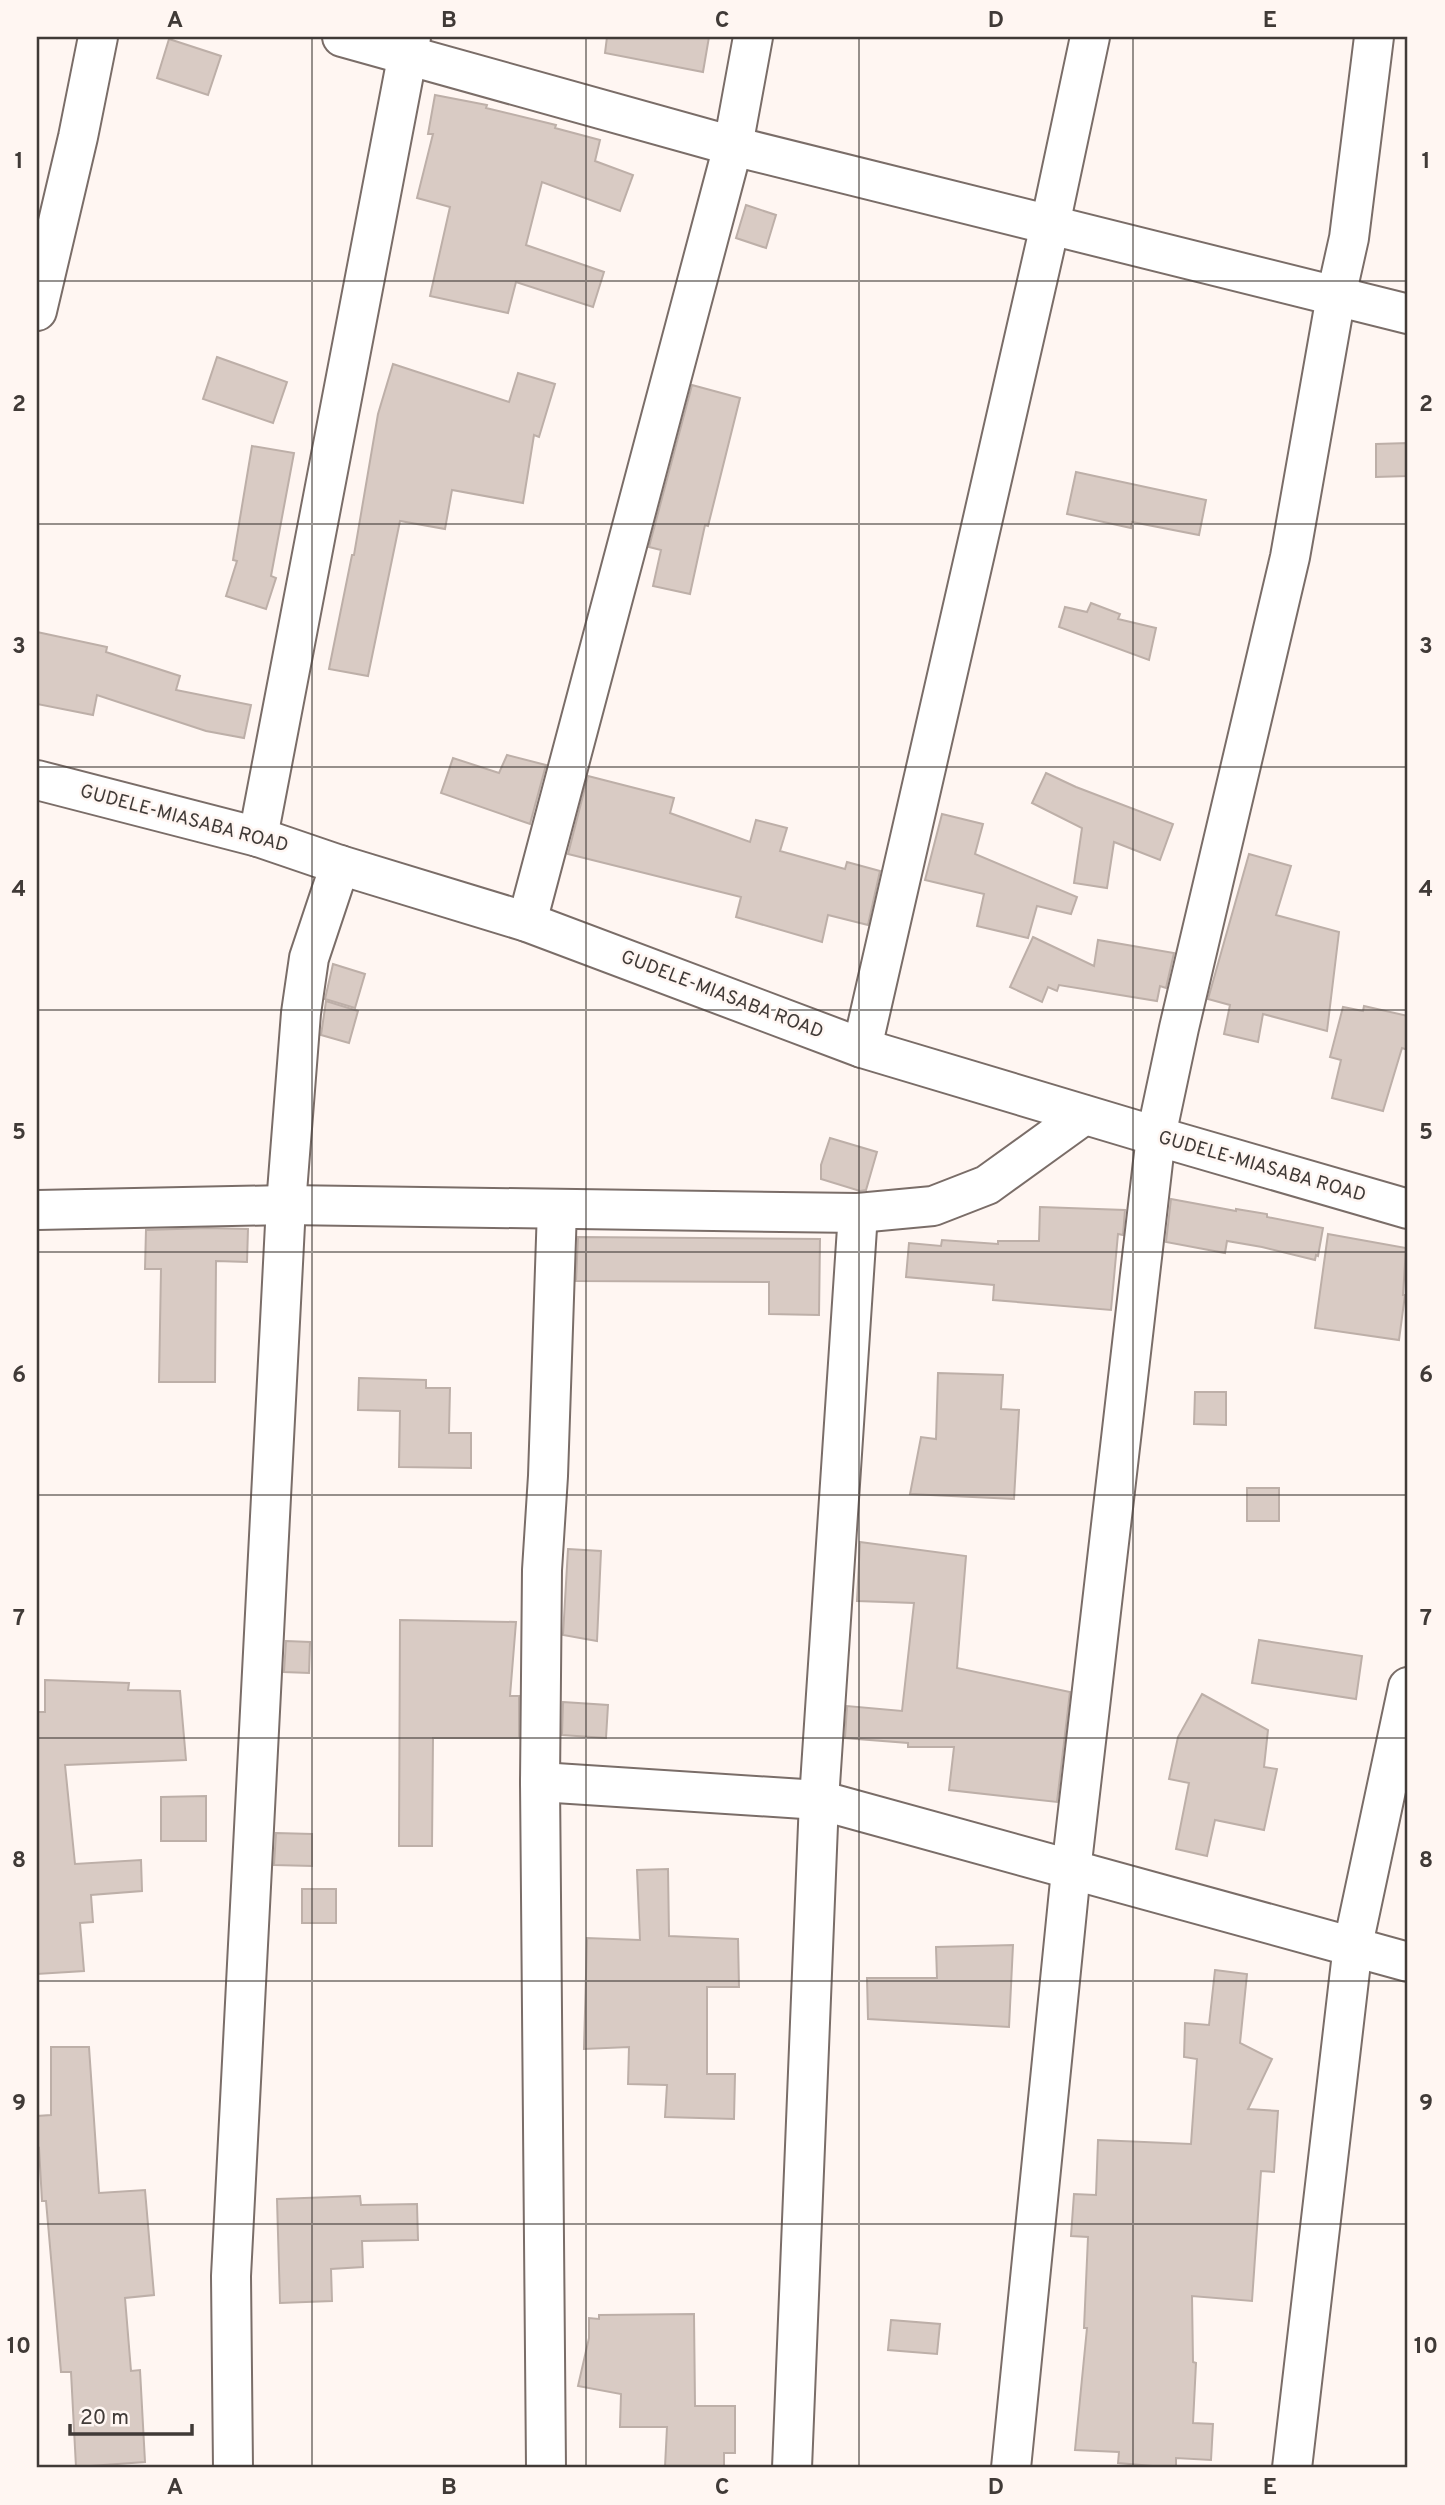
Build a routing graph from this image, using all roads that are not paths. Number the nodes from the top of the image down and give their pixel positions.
1 (98, 37) edge
2 (342, 37) edge
3 (753, 37) edge
4 (1090, 37) edge
5 (1374, 37) edge
6 (410, 46) edge
7 (733, 146) junction
8 (1050, 225) junction
9 (1336, 296) junction
10 (37, 311) edge
11 (1408, 314) edge
12 (37, 780) edge
13 (258, 836) junction
14 (340, 864) junction
15 (527, 922) junction
16 (862, 1048) junction
17 (1084, 1115) junction
18 (1156, 1136) junction
19 (286, 1205) junction
20 (557, 1209) junction
21 (1408, 1209) edge
22 (37, 1210) edge
23 (858, 1213) junction
24 (1408, 1686) edge
25 (540, 1782) junction
26 (820, 1800) junction
27 (1072, 1871) junction
28 (1353, 1945) junction
29 (1408, 1962) edge
30 (233, 2468) edge
31 (546, 2468) edge
32 (792, 2468) edge
33 (1011, 2468) edge
34 (1292, 2468) edge

1 - 10 street
2 - 6 street
3 - 7 street
4 - 8 street
5 - 9 street
6 - 7 street
6 - 13 street
7 - 8 street
7 - 15 street
8 - 9 street
8 - 16 street
9 - 11 street
9 - 18 street
12 - 13 street, GUDELE-MIASABA ROAD
13 - 14 street, GUDELE-MIASABA ROAD
14 - 15 street, GUDELE-MIASABA ROAD
14 - 19 street
15 - 16 street, GUDELE-MIASABA ROAD
16 - 17 street, GUDELE-MIASABA ROAD
17 - 18 street, GUDELE-MIASABA ROAD
17 - 23 street
18 - 21 street, GUDELE-MIASABA ROAD
18 - 27 street
19 - 20 street
19 - 22 street
19 - 30 street
20 - 23 street
20 - 25 street
23 - 26 street
24 - 28 street
25 - 26 street
25 - 31 street
26 - 27 street
26 - 32 street
27 - 28 street
27 - 33 street
28 - 29 street
28 - 34 street

